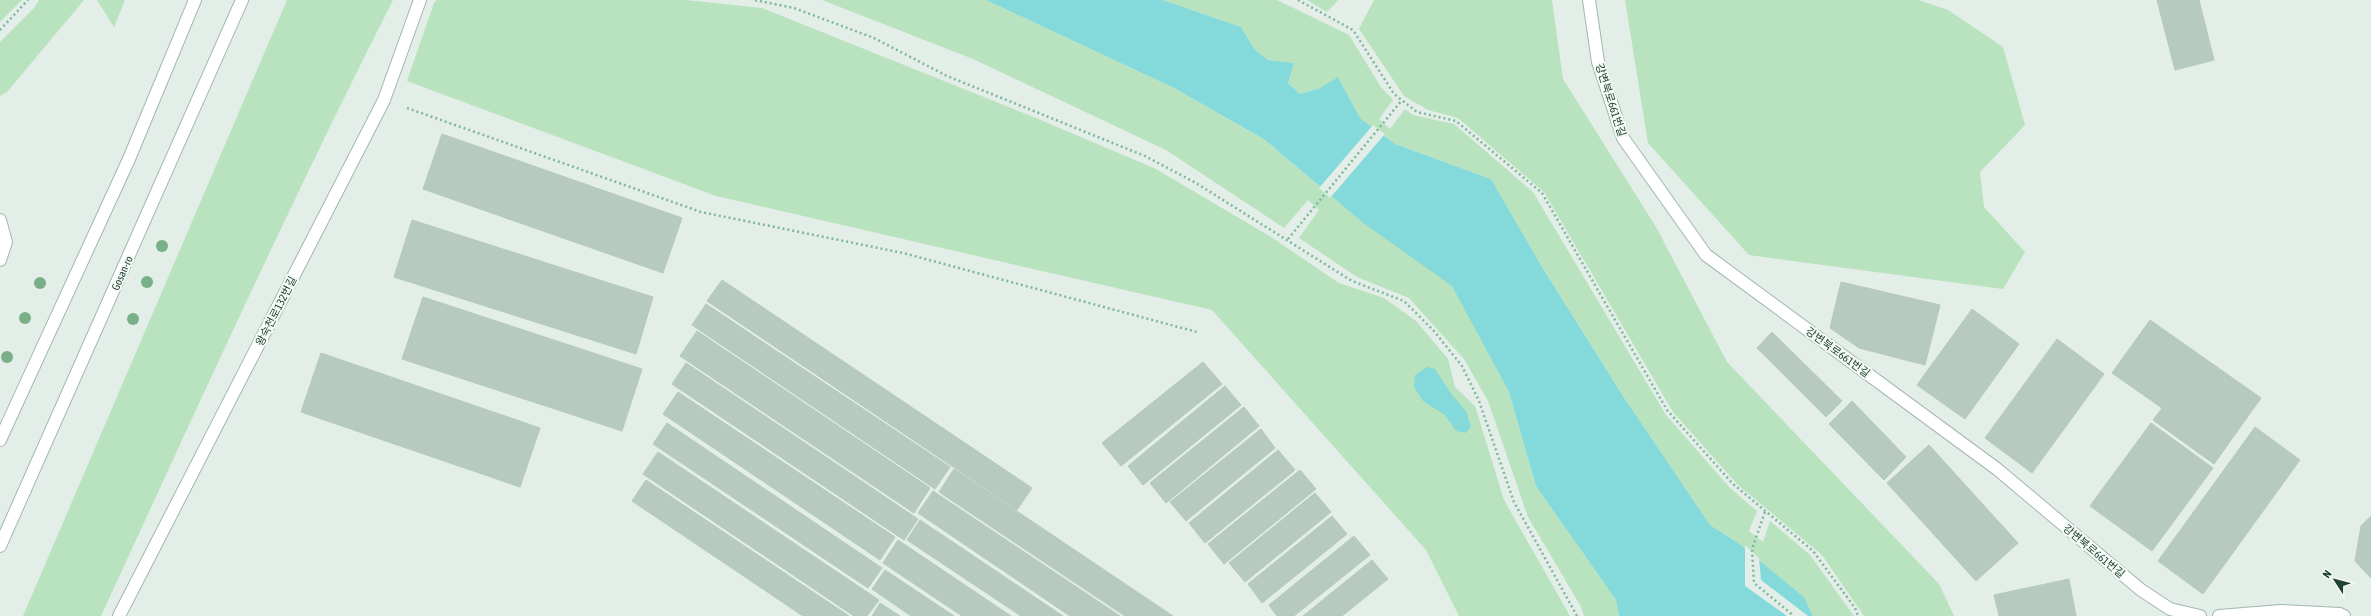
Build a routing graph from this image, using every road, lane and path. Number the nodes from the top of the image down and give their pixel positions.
1 (28, 0) edge
2 (195, 0) edge
3 (242, 0) edge
4 (420, 0) edge
5 (755, 0) edge
6 (1298, 0) edge
7 (1589, 0) edge
8 (0, 30) edge
9 (384, 100) junction
10 (1402, 100) junction
11 (0, 220) edge
12 (1287, 239) junction
13 (0, 260) edge
14 (1197, 332) dead end
15 (0, 440) edge
16 (1765, 511) junction
17 (0, 546) edge
18 (119, 616) edge
19 (1577, 616) edge
20 (1794, 616) edge
21 (1858, 616) edge
22 (2200, 616) edge
23 (2219, 616) edge
24 (2344, 616) edge

1 - 8 path
2 - 15 street
3 - 17 street, Gosan-ro
4 - 9 street, 왕숙천로132번길
5 - 12 path
6 - 10 path
7 - 22 street, 강변북로661번길
9 - 14 path
9 - 18 street, 왕숙천로132번길
10 - 12 path
10 - 16 path
11 - 13 street
12 - 19 path
16 - 20 path
16 - 21 path
23 - 24 street

